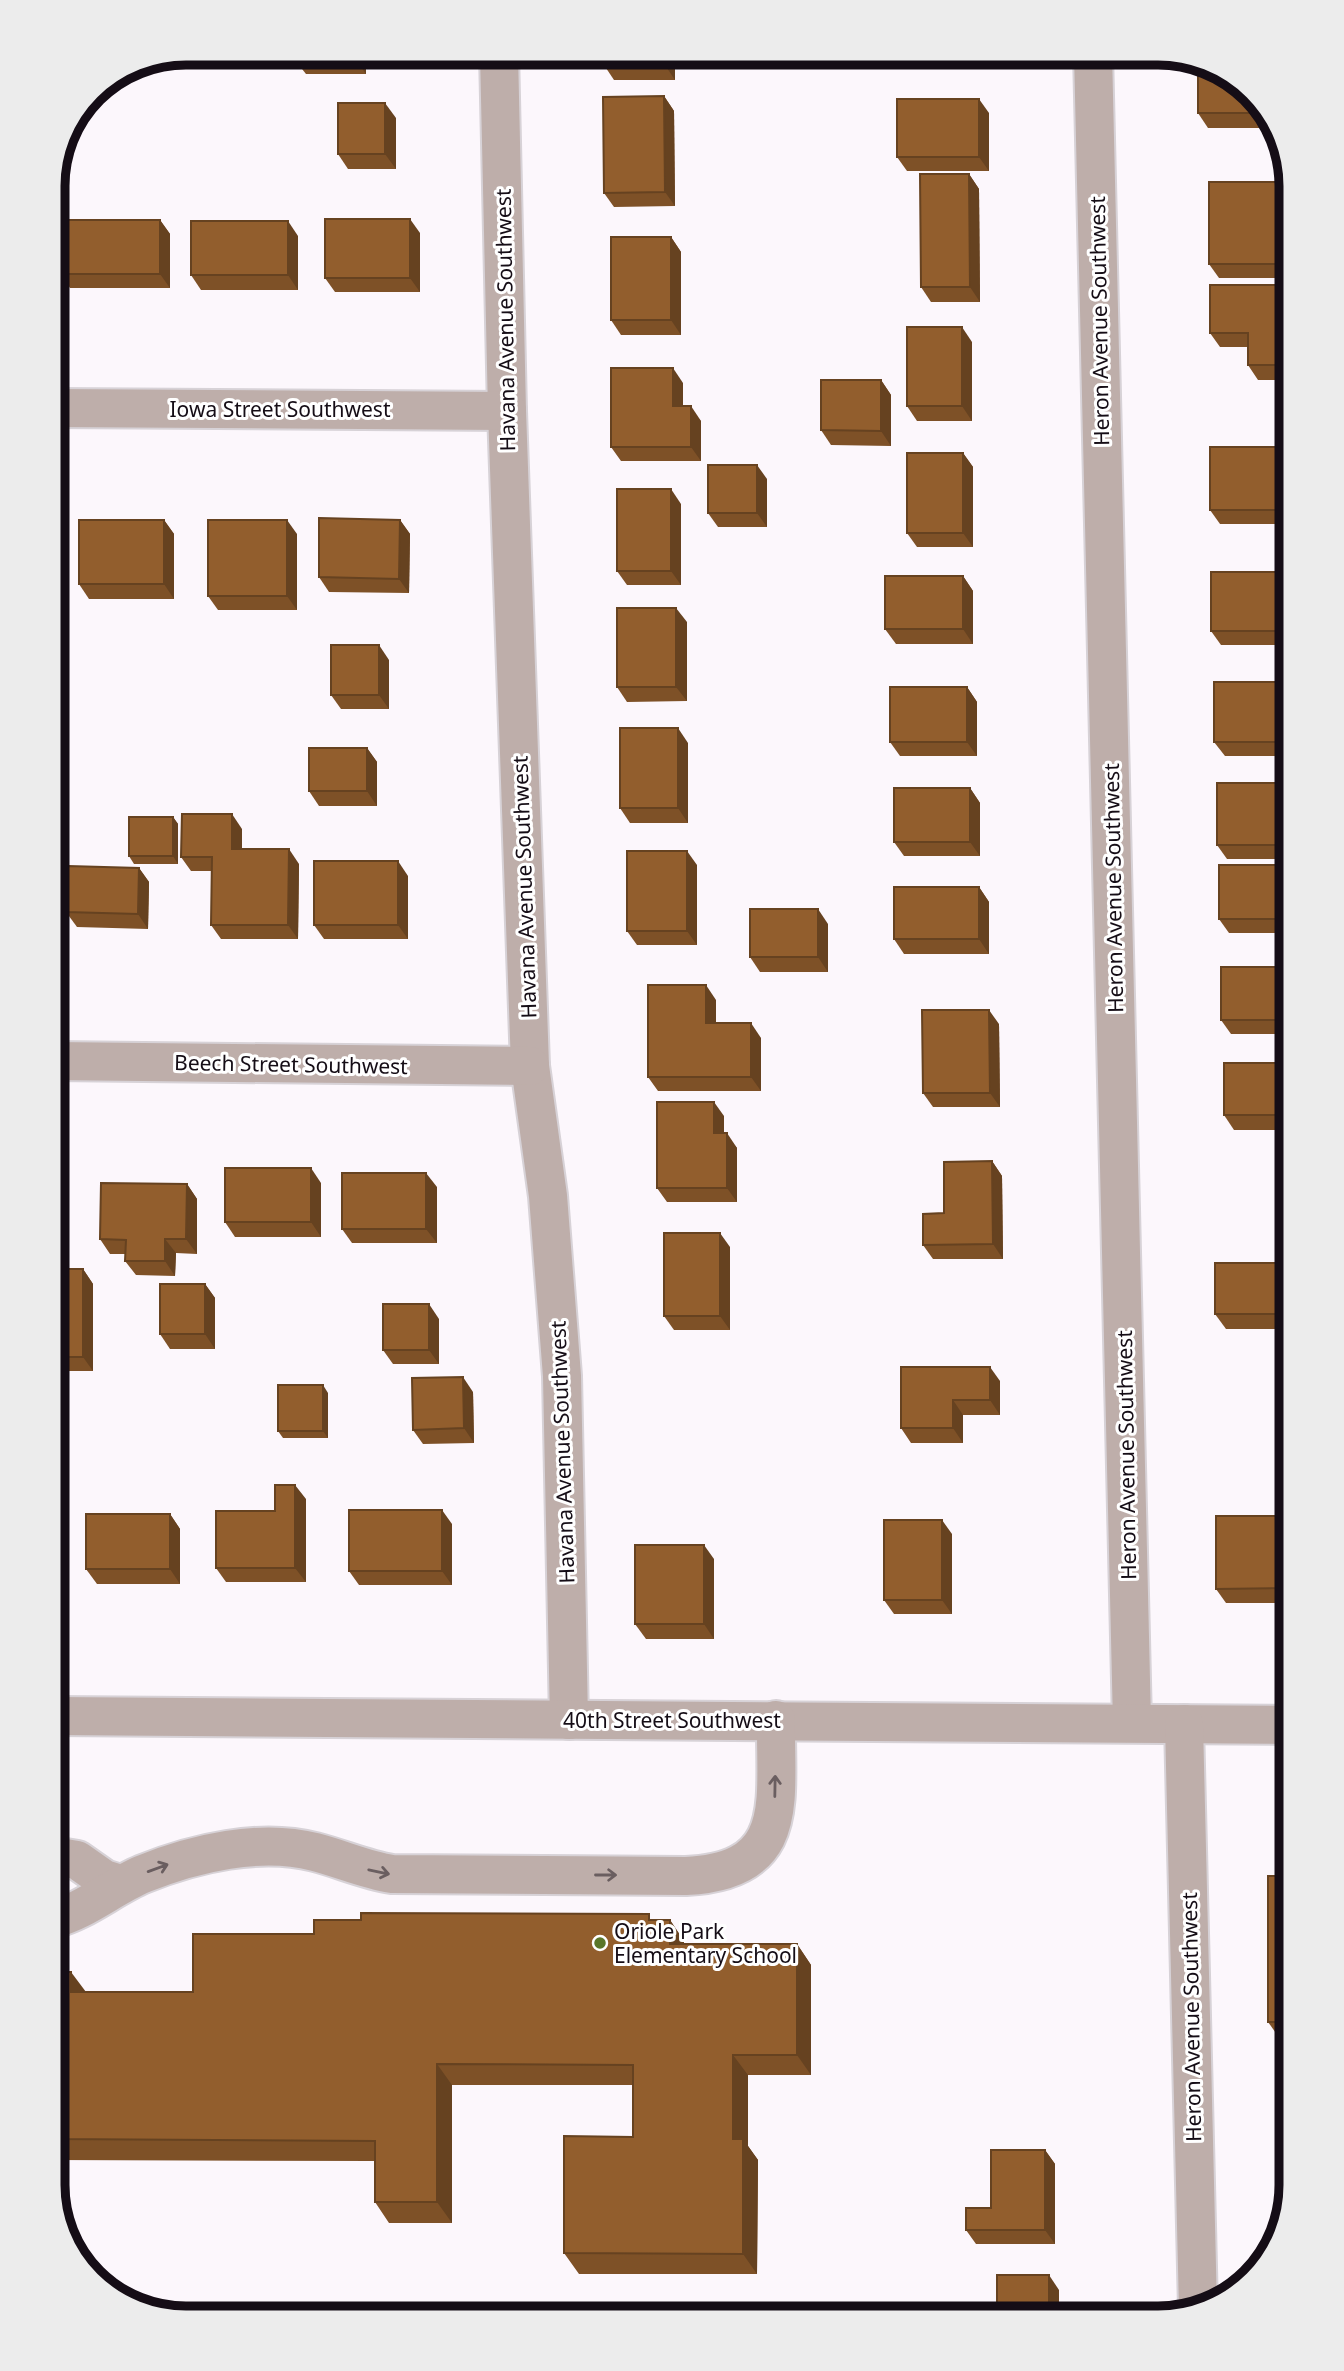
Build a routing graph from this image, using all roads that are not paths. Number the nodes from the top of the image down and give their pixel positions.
1 (499, 65) edge
2 (1093, 65) edge
3 (65, 408) edge
4 (507, 411) junction
5 (65, 1061) edge
6 (530, 1066) junction
7 (65, 1716) edge
8 (569, 1720) junction
9 (776, 1720) junction
10 (1132, 1723) junction
11 (1184, 1724) junction
12 (1279, 1725) edge
13 (65, 1858) edge
14 (120, 1884) junction
15 (65, 1914) edge
16 (1198, 2300) edge

1 - 4 street, Havana Avenue Southwest
2 - 10 street, Heron Avenue Southwest
3 - 4 street, Iowa Street Southwest
4 - 6 street, Havana Avenue Southwest
5 - 6 street, Beech Street Southwest
6 - 8 street, Havana Avenue Southwest
7 - 8 street, 40th Street Southwest
8 - 9 street, 40th Street Southwest
9 - 10 street, 40th Street Southwest
14 -> 9 street
10 - 11 street, 40th Street Southwest
11 - 12 street, 40th Street Southwest
11 - 16 street, Heron Avenue Southwest
13 - 14 street
14 - 15 street

